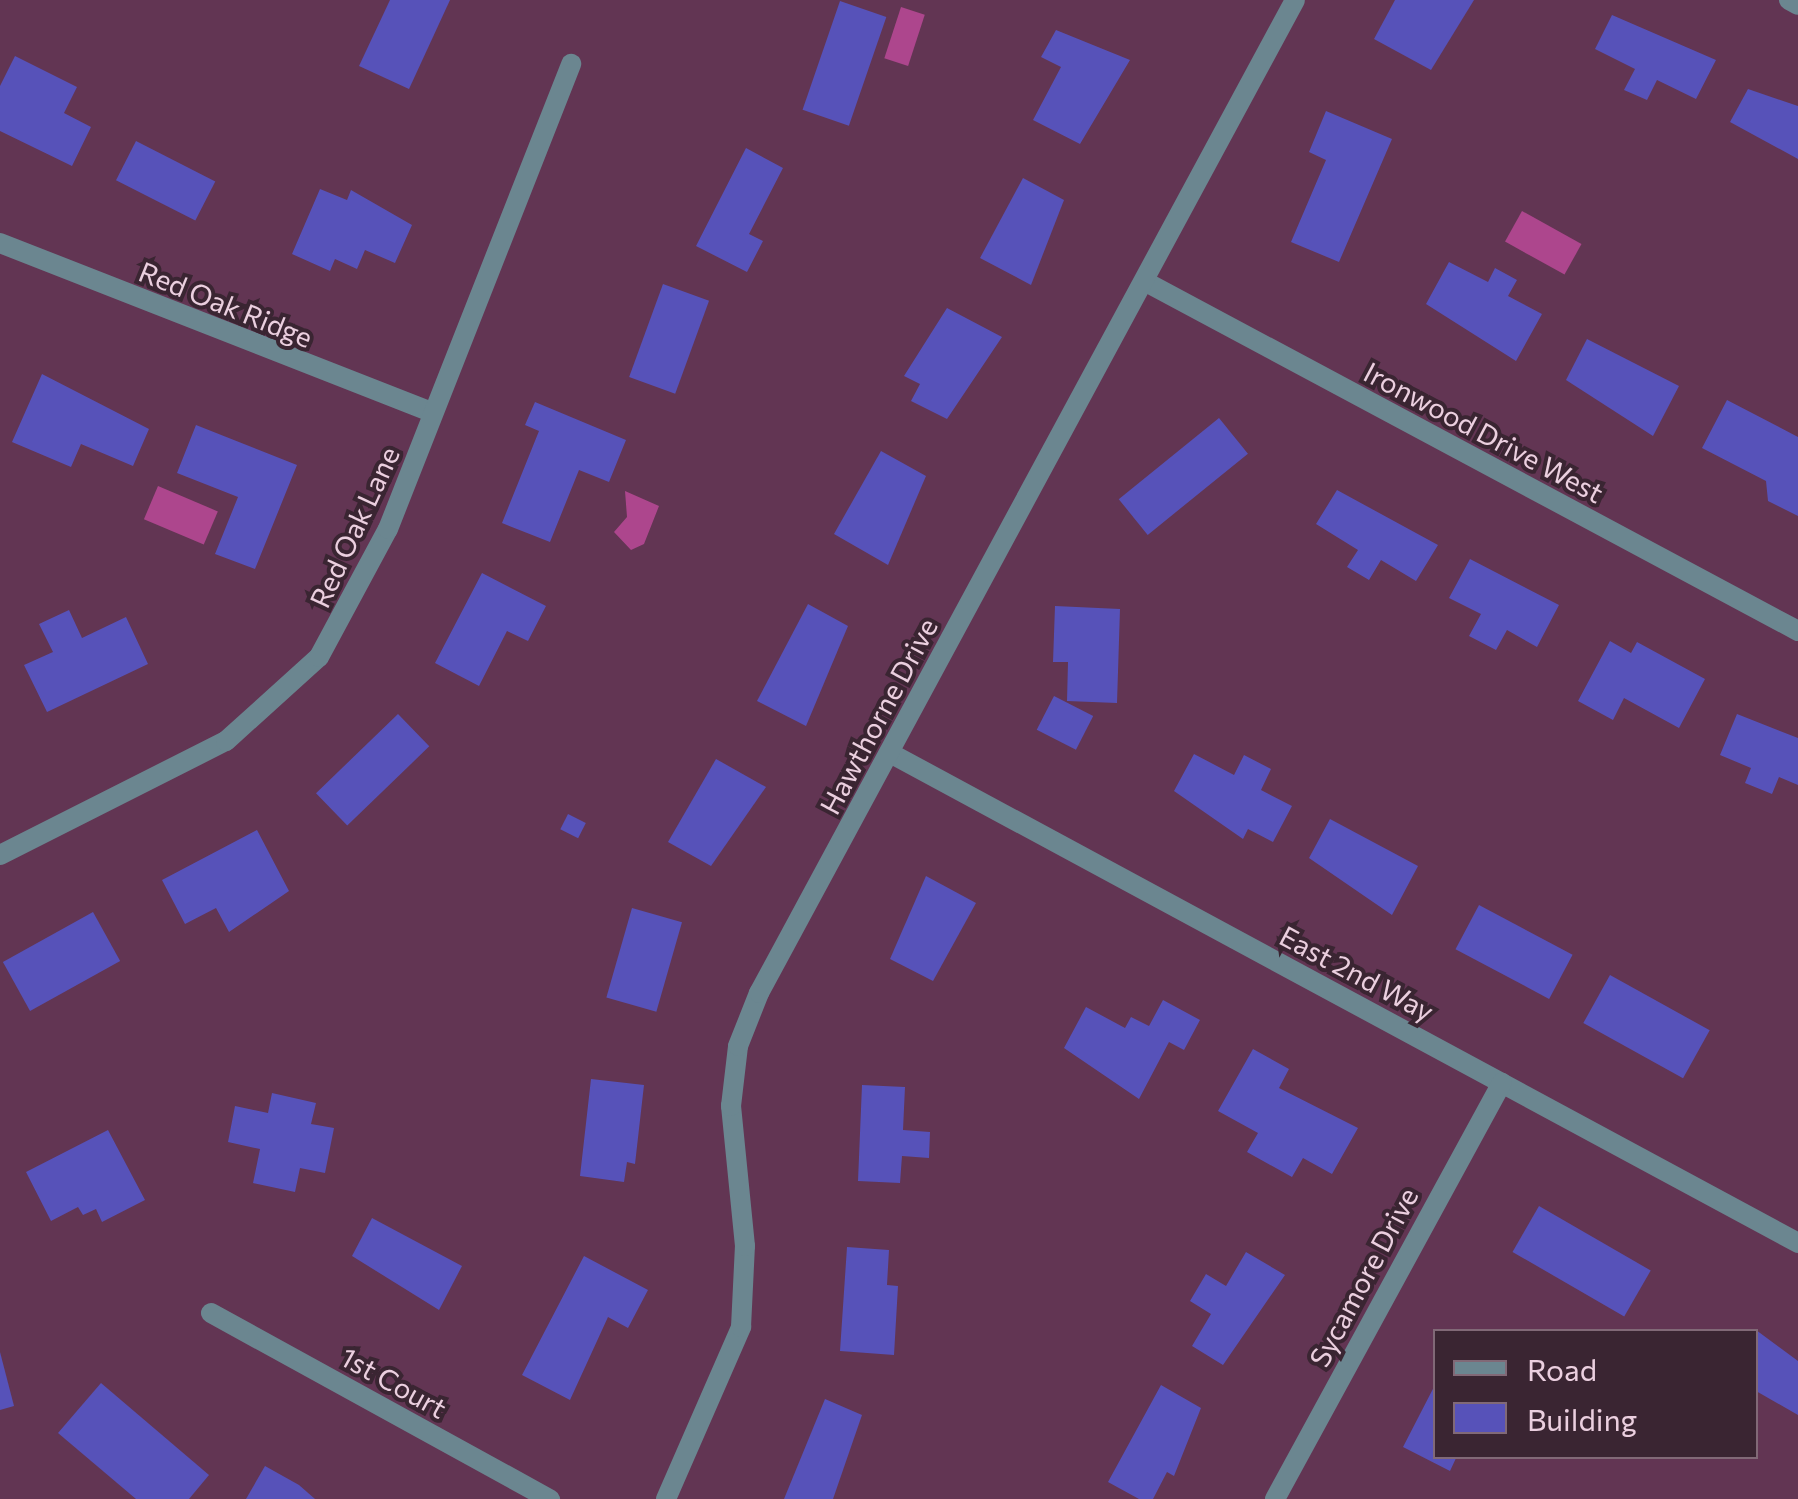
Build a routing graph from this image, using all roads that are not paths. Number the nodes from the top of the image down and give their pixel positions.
1 (1295, 0) edge
2 (1789, 0) edge
3 (1798, 5) edge
4 (571, 64) dead end
5 (0, 243) edge
6 (1144, 280) junction
7 (433, 413) junction
8 (1798, 632) edge
9 (890, 753) junction
10 (0, 855) edge
11 (1502, 1083) junction
12 (1798, 1243) edge
13 (211, 1314) dead end
14 (550, 1499) edge
15 (666, 1499) edge
16 (1275, 1499) edge

1 - 6 street, Hawthorne Drive
2 - 3 street
4 - 7 street, Red Oak Lane
5 - 7 street, Red Oak Ridge
6 - 8 street, Ironwood Drive West
6 - 9 street, Hawthorne Drive
7 - 10 street, Red Oak Lane
9 - 11 street, East 2nd Way
9 - 15 street, Hawthorne Drive
11 - 12 street, East 2nd Way
11 - 16 street, Sycamore Drive
13 - 14 street, 1st Court

